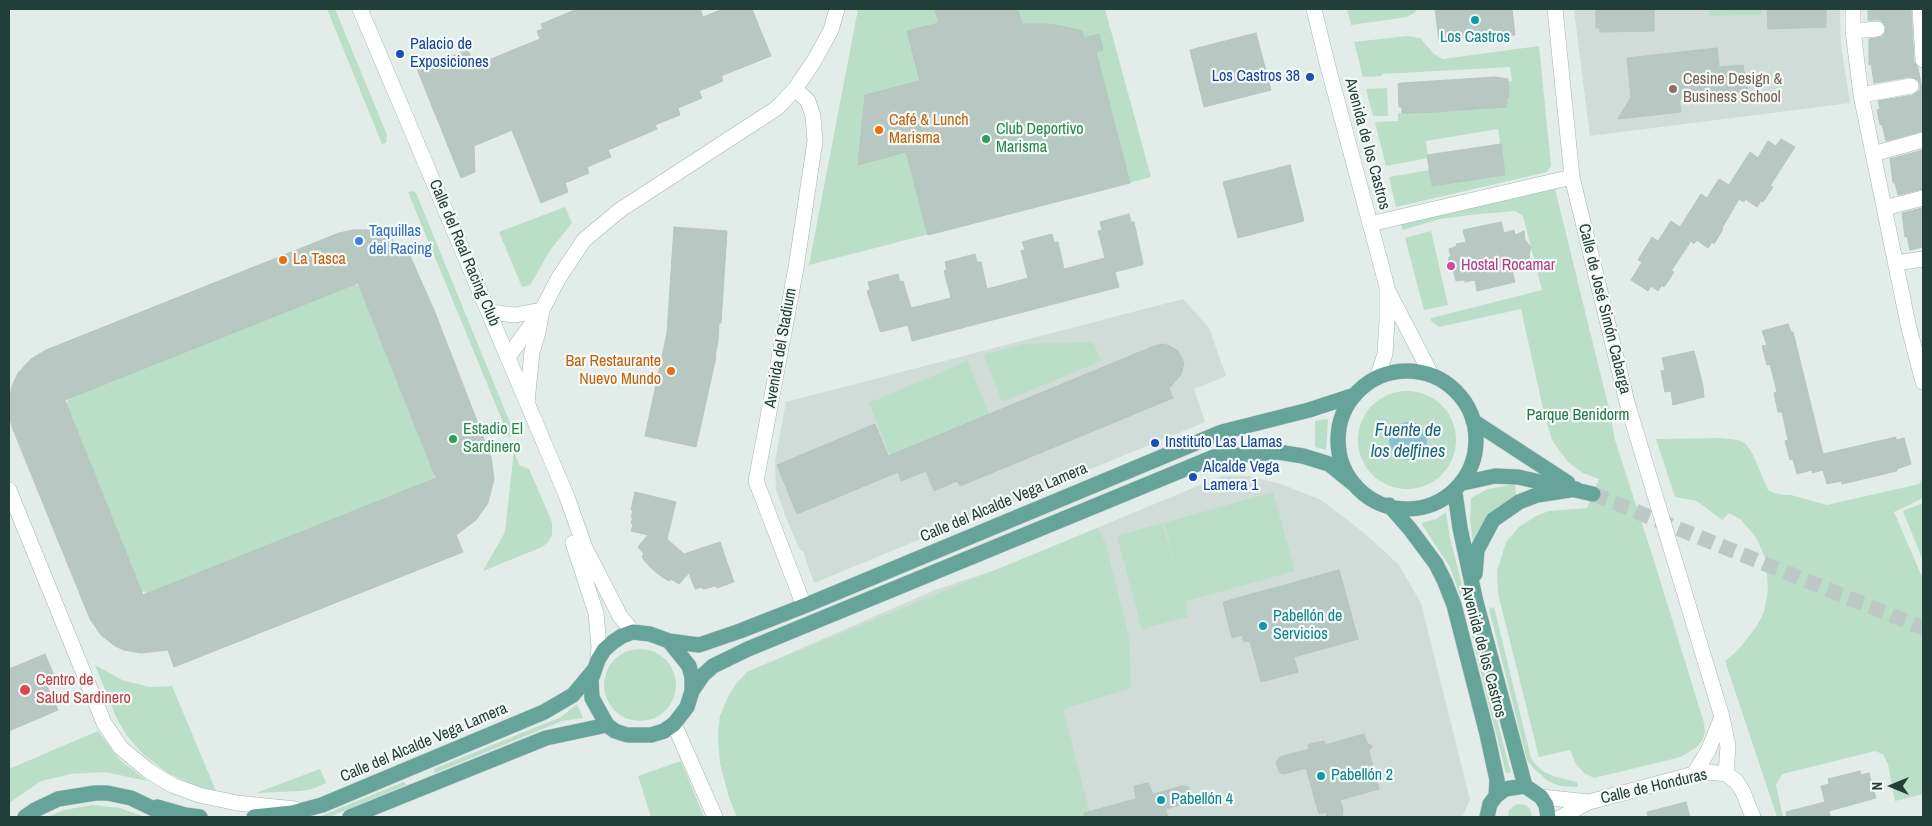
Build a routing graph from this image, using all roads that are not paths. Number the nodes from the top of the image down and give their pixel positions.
1 (360, 9) edge
2 (837, 9) edge
3 (1314, 9) edge
4 (1554, 9) edge
5 (1853, 9) edge
6 (1920, 9) edge
7 (1877, 29) dead end
8 (1853, 31) junction
9 (1923, 60) edge
10 (1911, 86) dead end
11 (795, 89) junction
12 (1861, 94) junction
13 (1923, 140) edge
14 (1873, 154) junction
15 (1572, 177) junction
16 (1923, 198) edge
17 (1884, 208) junction
18 (1370, 224) junction
19 (1923, 259) edge
20 (1896, 263) junction
21 (1387, 287) junction
22 (542, 310) junction
23 (489, 312) junction
24 (1916, 324) edge
25 (508, 357) junction
26 (1431, 374) junction
27 (1378, 375) junction
28 (1923, 382) edge
29 (1355, 395) junction
30 (527, 402) junction
31 (1474, 421) junction
32 (1356, 486) junction
33 (1459, 488) junction
34 (1576, 489) junction
35 (9, 490) edge
36 (1593, 494) tunnel mouth
37 (567, 497) junction
38 (1389, 505) junction
39 (586, 563) junction
40 (1474, 590) junction
41 (804, 606) junction
42 (633, 632) junction
43 (669, 641) junction
44 (595, 666) junction
45 (692, 691) junction
46 (1722, 717) junction
47 (674, 724) junction
48 (607, 725) junction
49 (1694, 774) junction
50 (1726, 774) junction
51 (1526, 786) junction
52 (1496, 796) junction
53 (1541, 797) junction
54 (1589, 802) junction
55 (143, 803) junction
56 (304, 810) junction
57 (25, 817) edge
58 (167, 817) edge
59 (200, 817) edge
60 (254, 817) edge
61 (350, 817) edge
62 (715, 817) edge
63 (1487, 817) edge
64 (1548, 817) edge
65 (1561, 817) edge
66 (1753, 817) edge

1 - 23 street, Calle del Real Racing Club
2 - 11 street
3 - 18 street, Avenida de los Castros
4 - 15 street, Calle de José Simón Cabarga
5 - 8 street
6 - 9 street
7 - 8 street
8 - 12 street
10 - 12 street
11 - 22 street
11 - 41 street, Avenida del Stadium
12 - 14 street
13 - 14 street
14 - 17 street
15 - 18 street
15 - 46 street, Calle de José Simón Cabarga
16 - 17 street
17 - 20 street
18 - 21 street, Avenida de los Castros
19 - 20 street
20 - 24 street
21 - 26 street, Avenida de los Castros
21 - 27 street, Avenida de los Castros
22 - 23 street
22 - 25 street
22 - 30 street
23 - 25 street, Calle del Real Racing Club
24 - 28 street
25 - 30 street, Calle del Real Racing Club
26 - 27 main road
26 - 31 main road
27 - 29 main road
29 - 32 main road
29 - 41 main road, Calle del Alcalde Vega Lamera
30 - 37 street, Calle del Real Racing Club
31 - 33 main road
31 - 34 main road
32 - 38 main road
32 - 45 main road
33 - 34 main road
33 - 38 main road
33 - 40 main road, Avenida de los Castros
34 - 36 main road
34 - 40 main road
35 - 56 street
37 - 39 street, Calle del Real Racing Club
37 - 39 street, Calle del Real Racing Club
38 - 52 main road, Avenida de los Castros
39 - 42 street, Calle del Real Racing Club
39 - 44 street
40 - 51 main road, Avenida de los Castros
41 - 43 main road, Calle del Alcalde Vega Lamera
42 - 43 main road
42 - 44 main road
43 - 45 main road
44 - 48 main road
44 - 56 main road, Calle del Alcalde Vega Lamera
45 - 47 main road
46 - 49 street
46 - 50 street, Calle de José Simón Cabarga
47 - 48 main road
47 - 62 street
48 - 61 main road
49 - 50 street, Calle de Honduras
49 - 54 street, Calle de Honduras
50 - 66 street, Calle de Honduras
51 - 52 main road
51 - 53 main road
52 - 63 main road
53 - 54 street, Calle de Honduras
53 - 64 main road
54 - 65 street, Calle de Honduras
55 - 57 main road
55 - 58 main road
55 - 59 main road
56 - 60 main road, Calle del Alcalde Vega Lamera

